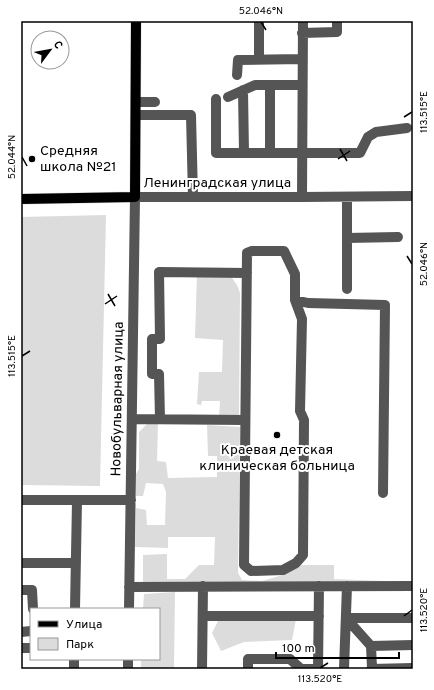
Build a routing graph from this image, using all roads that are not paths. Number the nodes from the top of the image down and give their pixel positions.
1 (136, 21) edge
2 (259, 21) edge
3 (302, 21) edge
4 (337, 21) edge
5 (302, 33) junction
6 (259, 59) junction
7 (302, 59) junction
8 (237, 76) dead end
9 (270, 85) junction
10 (302, 85) junction
11 (243, 90) junction
12 (228, 96) dead end
13 (216, 99) dead end
14 (136, 102) junction
15 (155, 102) dead end
16 (136, 115) junction
17 (407, 128) dead end
18 (244, 153) junction
19 (270, 153) junction
20 (302, 153) junction
21 (413, 196) edge
22 (135, 197) junction
23 (193, 197) junction
24 (302, 197) junction
25 (347, 197) junction
26 (21, 199) edge
27 (398, 237) dead end
28 (347, 238) junction
29 (247, 273) junction
30 (347, 289) dead end
31 (295, 300) junction
32 (132, 419) junction
33 (160, 419) junction
34 (245, 420) junction
35 (383, 493) dead end
36 (21, 500) edge
37 (77, 500) junction
38 (131, 500) junction
39 (21, 563) edge
40 (76, 563) junction
41 (203, 586) junction
42 (319, 586) junction
43 (347, 586) junction
44 (413, 586) edge
45 (129, 587) junction
46 (21, 590) edge
47 (33, 608) edge
48 (75, 608) edge
49 (129, 608) edge
50 (203, 616) junction
51 (319, 616) junction
52 (346, 618) junction
53 (413, 618) edge
54 (413, 645) edge
55 (372, 646) junction
56 (413, 668) edge
57 (202, 669) edge
58 (248, 669) edge
59 (318, 669) edge
60 (344, 669) edge
61 (372, 669) edge

1 - 14 main road, Новобульварная улица
2 - 6 street
3 - 5 street
4 - 5 street
5 - 7 street
6 - 7 street
6 - 8 street
7 - 10 street
9 - 10 street
9 - 11 street
9 - 19 street
10 - 20 street
11 - 12 street
11 - 18 street
13 - 18 street
14 - 15 street
14 - 16 main road, Новобульварная улица
16 - 22 main road, Новобульварная улица
16 - 23 street
17 - 20 street
18 - 19 street
19 - 20 street
20 - 24 street
21 - 25 street, Ленинградская улица
22 - 23 street, Ленинградская улица
22 - 26 main road, Ленинградская улица
22 - 32 street, Новобульварная улица
23 - 24 street, Ленинградская улица
24 - 25 street, Ленинградская улица
25 - 28 street
27 - 28 street
28 - 30 street
29 - 31 street
29 - 33 street
29 - 34 street
31 - 34 street
31 - 35 street
32 - 33 street
32 - 38 street, Новобульварная улица
33 - 34 street
36 - 37 street
37 - 38 street
37 - 40 street
38 - 45 street, Новобульварная улица
39 - 40 street
40 - 48 street
41 - 42 street
41 - 45 street
41 - 50 street
42 - 43 street
42 - 51 street
43 - 44 street
43 - 52 street
45 - 49 street, Новобульварная улица
46 - 47 street
50 - 51 street
50 - 57 street
51 - 59 street
52 - 53 street
52 - 55 street
52 - 60 street
54 - 55 street
55 - 61 street
56 - 61 street
58 - 59 street

